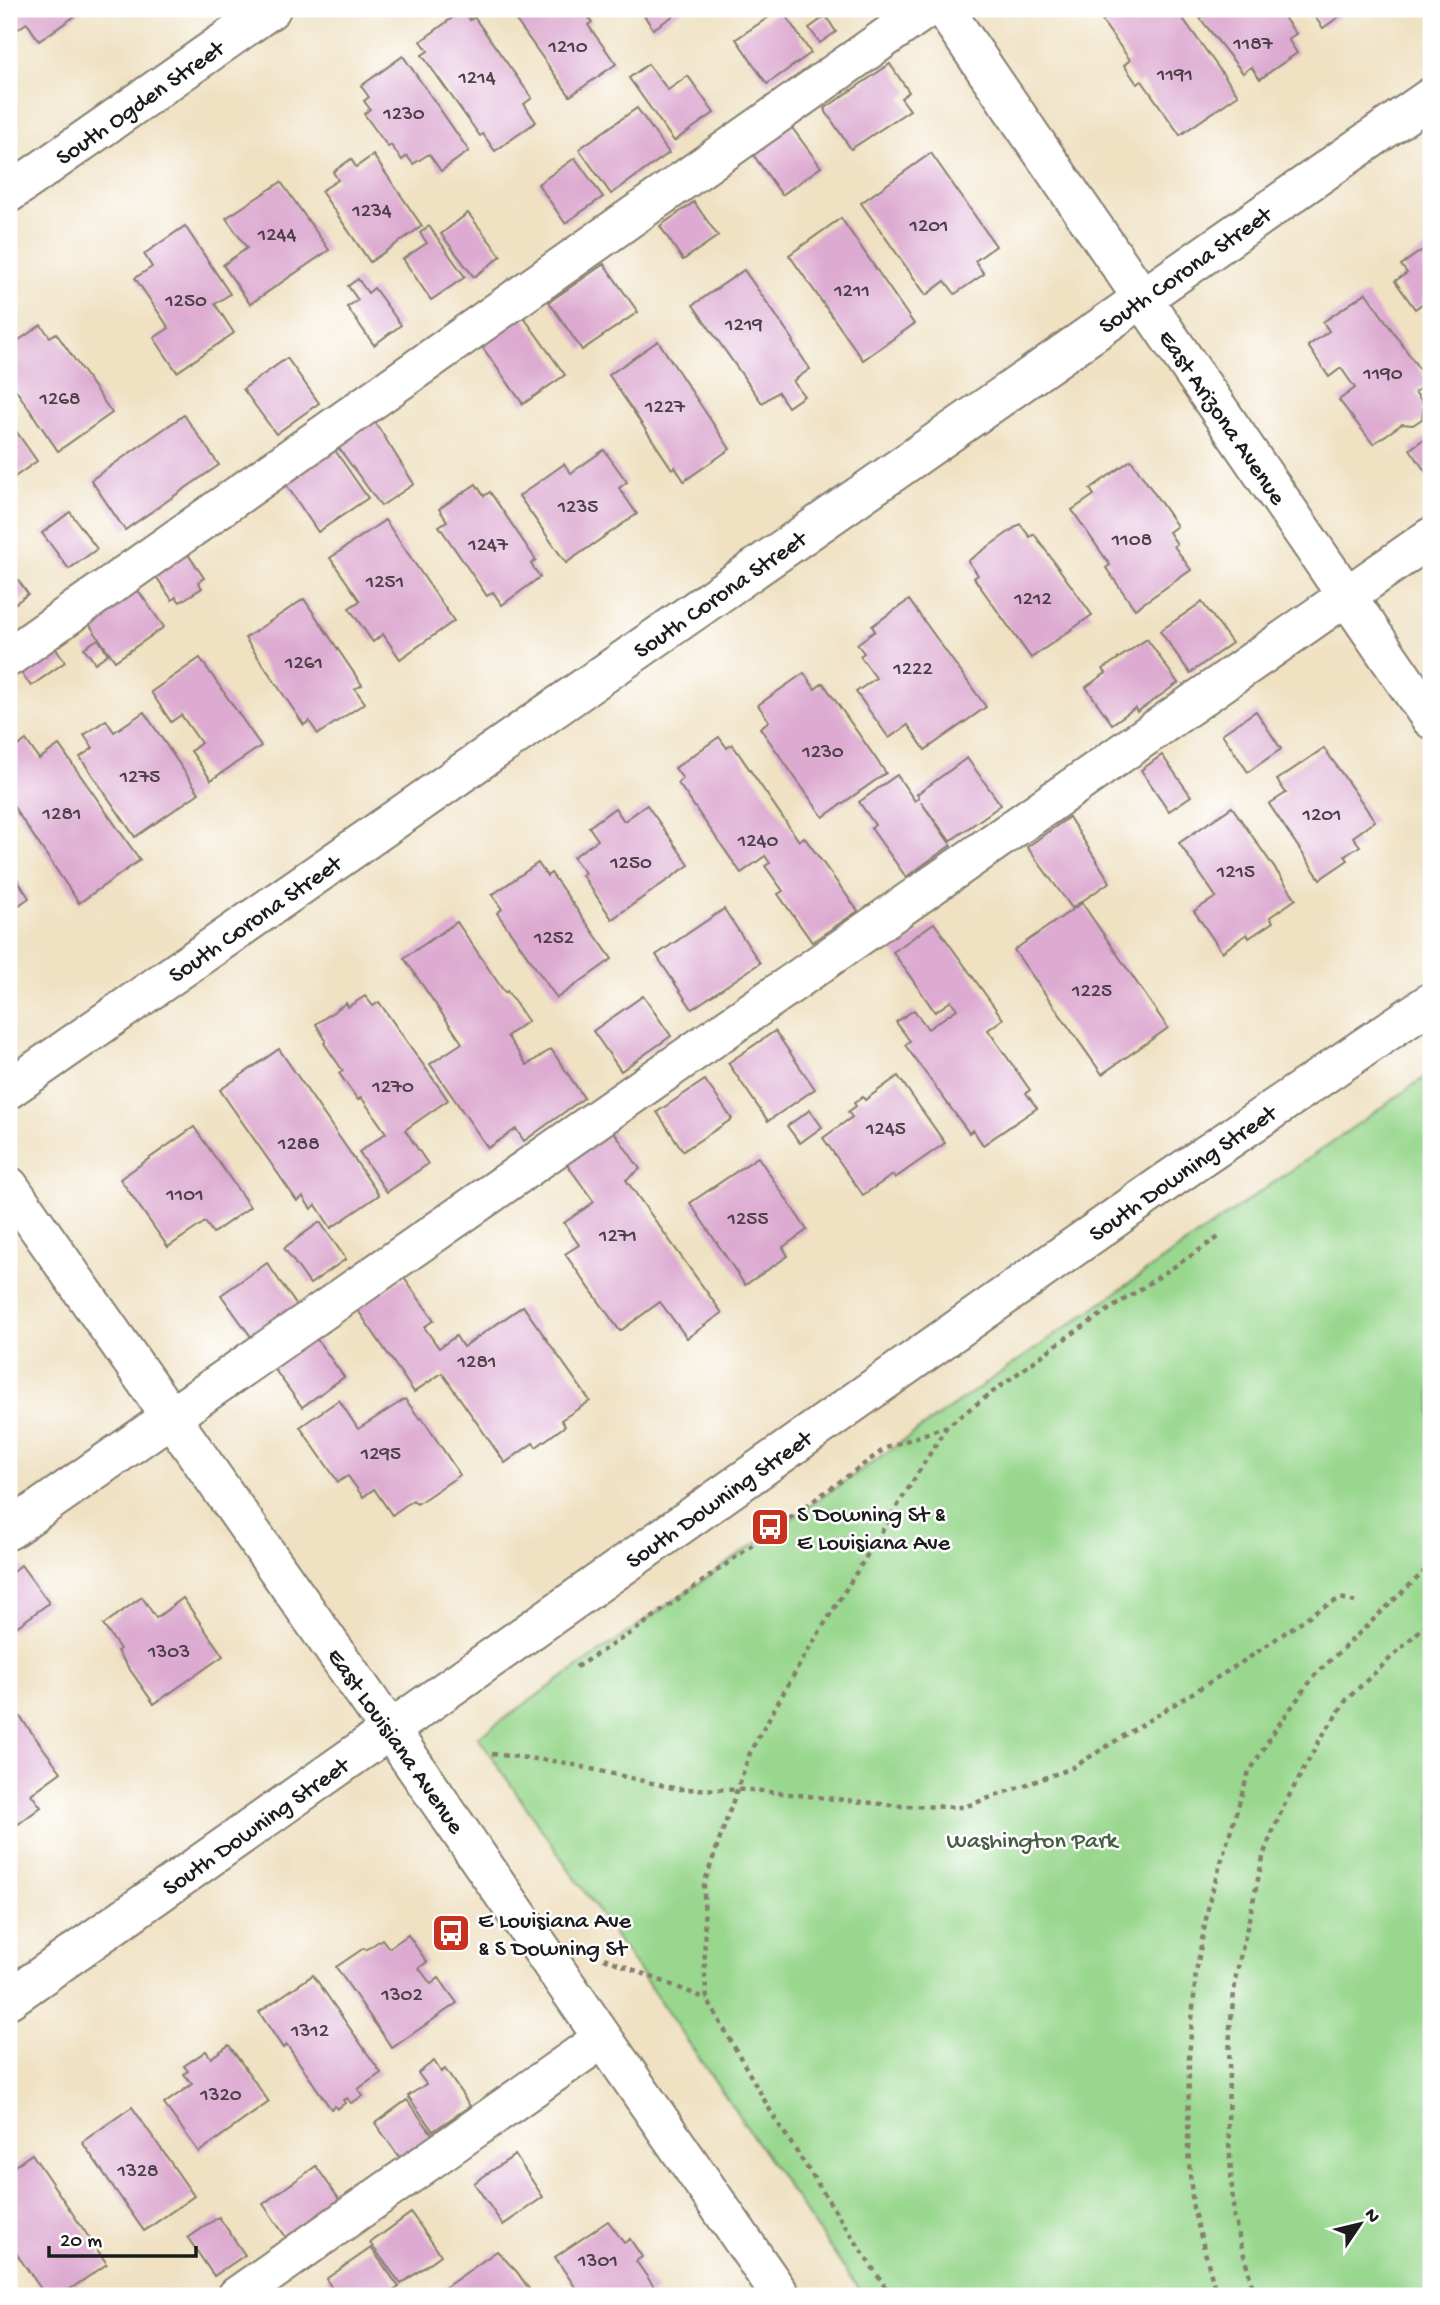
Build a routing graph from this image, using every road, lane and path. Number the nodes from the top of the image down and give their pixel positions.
1 (271, 9) edge
2 (926, 9) edge
3 (944, 9) edge
4 (1431, 97) edge
5 (9, 194) edge
6 (1143, 300) junction
7 (1431, 537) edge
8 (1346, 595) junction
9 (9, 657) edge
10 (1431, 719) edge
11 (1431, 1002) edge
12 (9, 1089) edge
13 (9, 1185) edge
14 (1222, 1236) dead end
15 (171, 1417) junction
16 (947, 1426) junction
17 (9, 1530) edge
18 (1431, 1564) edge
19 (1355, 1602) dead end
20 (1431, 1619) edge
21 (576, 1667) dead end
22 (390, 1730) junction
23 (492, 1754) dead end
24 (738, 1790) junction
25 (602, 1958) dead end
26 (9, 1999) edge
27 (707, 1999) junction
28 (603, 2039) junction
29 (237, 2296) edge
30 (782, 2296) edge
31 (891, 2296) edge
32 (1217, 2296) edge
33 (1255, 2296) edge

1 - 5 street, South Ogden Street
2 - 9 street
3 - 6 street, East Arizona Avenue
4 - 6 street, South Corona Street
6 - 8 street, East Arizona Avenue
6 - 12 street, South Corona Street
7 - 8 street
8 - 10 street, East Arizona Avenue
8 - 15 street
11 - 22 street, South Downing Street
13 - 15 street, East Louisiana Avenue
14 - 16 path
15 - 17 street
15 - 22 street, East Louisiana Avenue
16 - 21 path
16 - 24 path
18 - 32 path
19 - 24 path
20 - 33 path
22 - 26 street, South Downing Street
22 - 28 street, East Louisiana Avenue
23 - 24 path
24 - 27 path
25 - 27 path
27 - 31 path
28 - 29 street
28 - 30 street, East Louisiana Avenue

